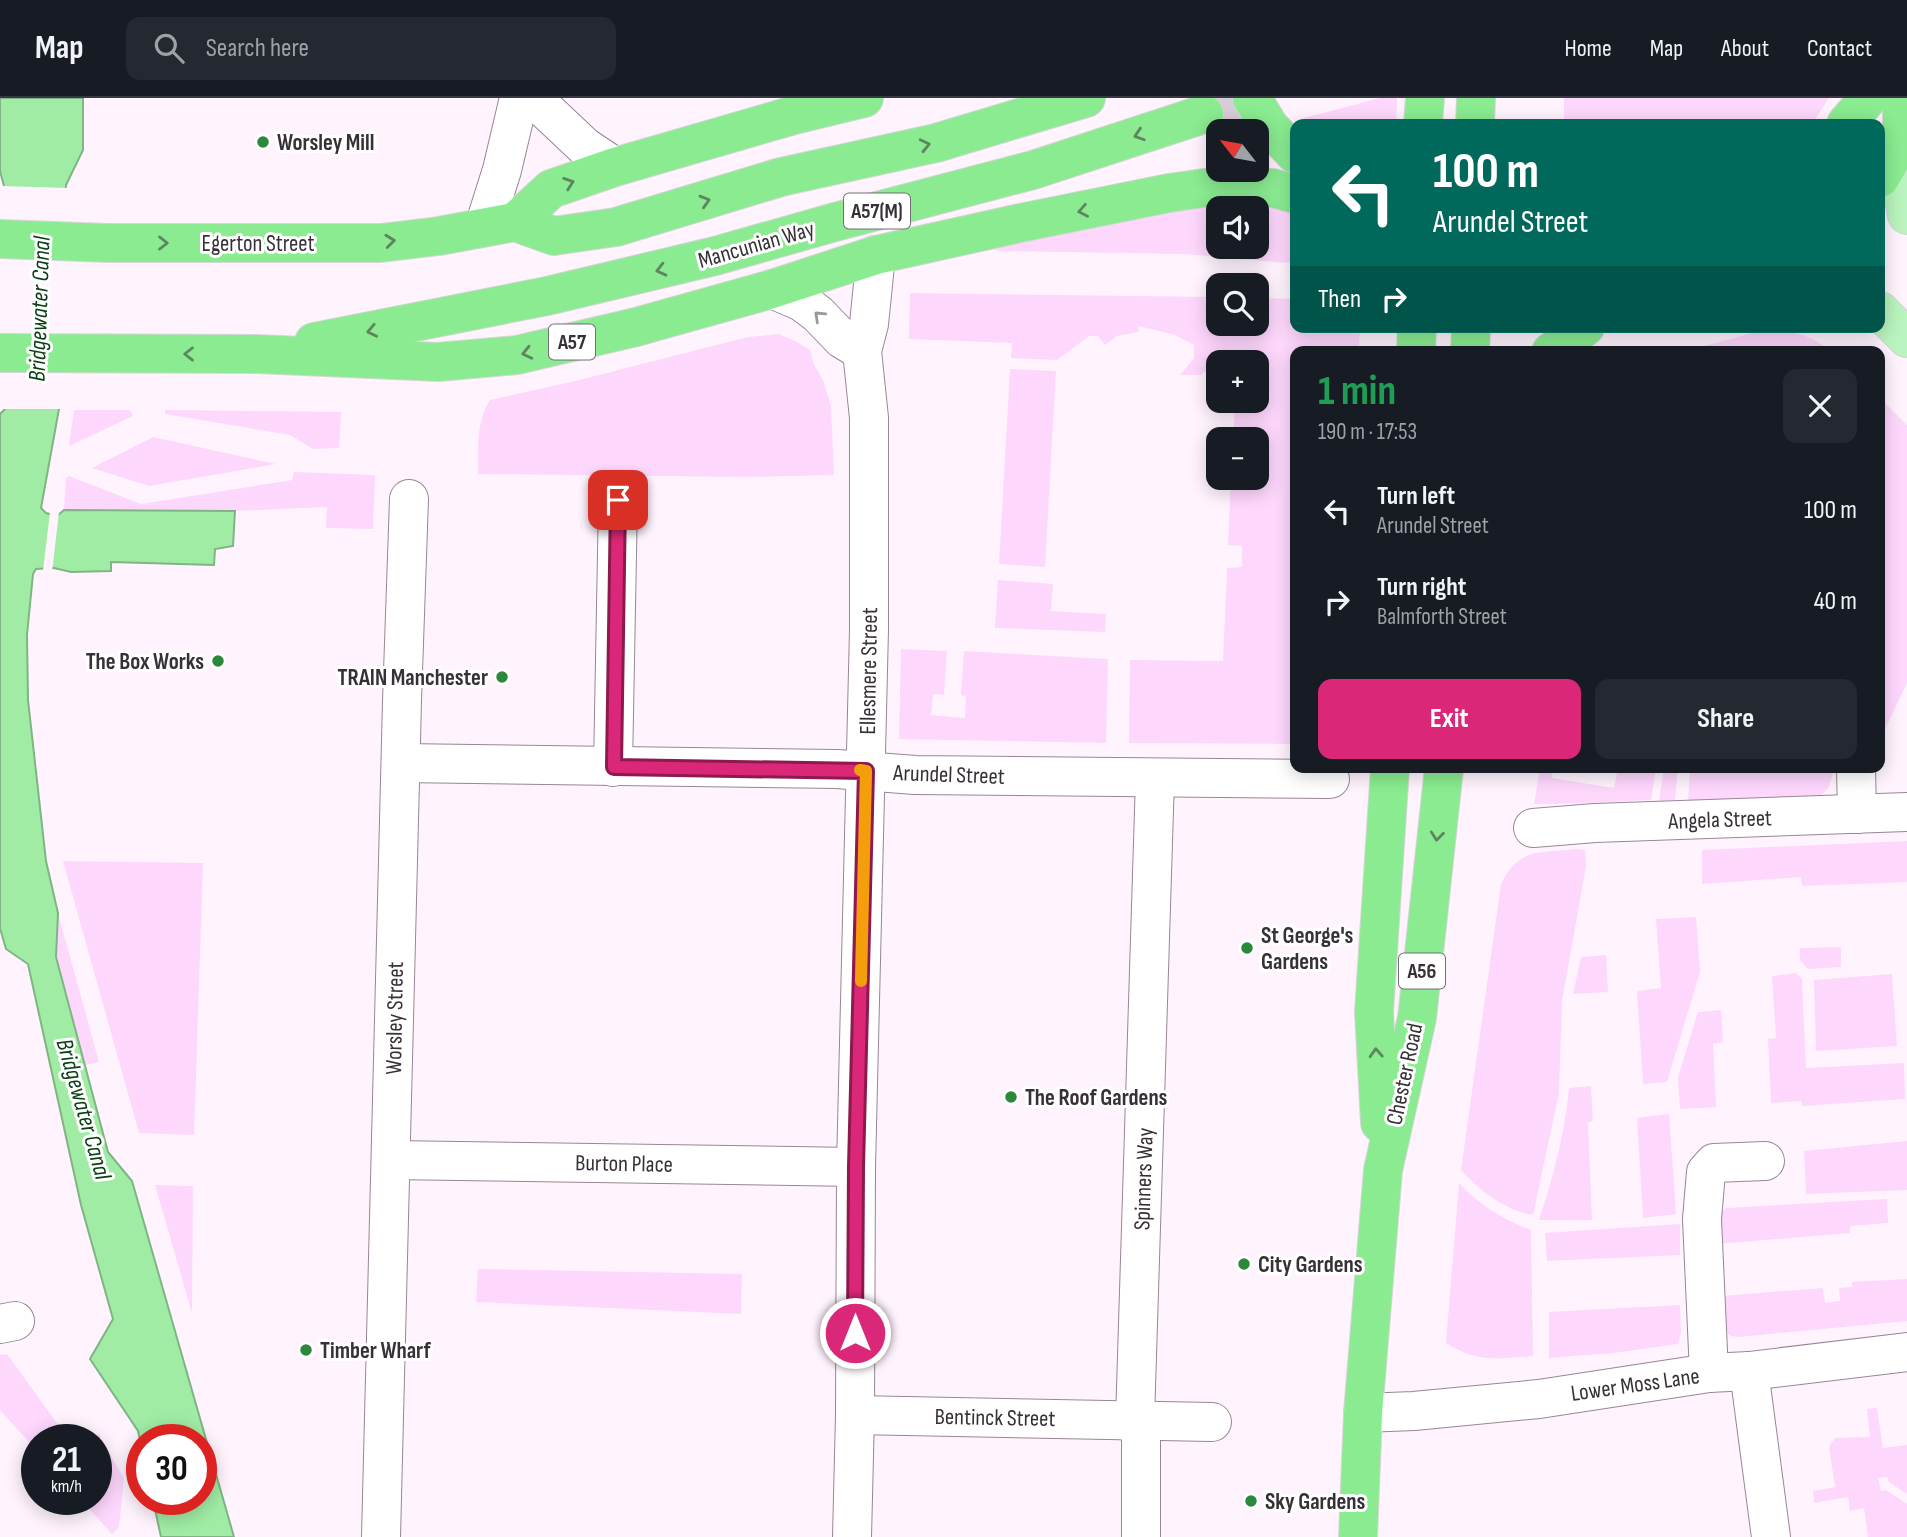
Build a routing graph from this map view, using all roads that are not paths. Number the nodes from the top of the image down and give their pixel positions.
1 (519, 98) edge
2 (533, 98) edge
3 (864, 98) edge
4 (1086, 98) edge
5 (1252, 98) edge
6 (1424, 98) edge
7 (1476, 98) edge
8 (1868, 98) edge
9 (1902, 98) edge
10 (1204, 114) tunnel mouth
11 (1423, 119) edge
12 (1475, 119) edge
13 (1850, 119) edge
14 (1902, 141) junction
15 (1290, 149) edge
16 (615, 167) junction
17 (1885, 170) edge
18 (1290, 193) edge
19 (1907, 215) edge
20 (500, 224) junction
21 (0, 239) edge
22 (876, 255) junction
23 (772, 289) junction
24 (547, 296) joint
25 (1885, 316) edge
26 (1577, 333) edge
27 (1907, 338) edge
28 (1559, 346) edge
29 (862, 351) junction
30 (0, 353) edge
31 (257, 354) junction
32 (409, 499) dead end
33 (618, 500) dead end
34 (401, 763) junction
35 (614, 767) junction
36 (866, 771) junction
37 (1390, 773) edge
38 (1443, 773) edge
39 (1856, 773) edge
40 (1155, 778) junction
41 (1329, 779) dead end
42 (1907, 812) edge
43 (1857, 814) junction
44 (1533, 828) dead end
45 (391, 1160) junction
46 (1765, 1161) dead end
47 (856, 1167) junction
48 (1383, 1170) junction
49 (1907, 1352) edge
50 (1749, 1371) junction
51 (1709, 1373) junction
52 (1363, 1413) junction
53 (855, 1415) junction
54 (1135, 1420) junction
55 (1212, 1422) dead end
56 (381, 1537) edge
57 (852, 1537) edge
58 (1141, 1537) edge
59 (1358, 1537) edge
60 (1771, 1537) edge

1 - 20 street
2 - 16 street
3 - 16 highway
20 -> 4 highway, A57(M)
5 - 15 highway
6 - 11 highway
7 - 12 highway
8 - 13 highway
9 - 14 highway
10 -> 24 highway, Mancunian Way / A57(M)
14 - 17 highway
14 - 19 main road
20 -> 16 highway
18 -> 22 highway, A57
21 -> 20 highway, Egerton Street
22 - 23 highway, A57
22 - 29 street, Ellesmere Street
29 -> 23 street
23 -> 31 highway, A57
24 -> 31 highway, A57
25 - 27 main road
26 - 28 highway
29 - 36 street, Ellesmere Street
31 -> 30 highway, A57
32 - 34 street, Worsley Street
33 - 35 street
34 - 35 street, Arundel Street
34 - 45 street, Worsley Street
35 - 36 street, Arundel Street
36 - 40 street, Arundel Street
36 - 47 street, Ellesmere Street
48 -> 37 highway, Chester Road / A56
38 -> 48 highway, Chester Road / A56
39 - 43 street
40 - 41 street, Arundel Street
40 - 54 street, Spinners Way
42 - 43 street, Angela Street
43 - 44 street, Angela Street
45 - 47 street, Burton Place
45 - 56 street, Worsley Street
46 - 51 street
47 - 53 street, Ellesmere Street
48 - 52 highway, Chester Road / A56
49 - 50 street, Lower Moss Lane
50 - 51 street, Lower Moss Lane
50 - 60 street
51 - 52 street, Lower Moss Lane
52 - 59 highway, Chester Road / A56
53 - 54 street, Bentinck Street
53 - 57 street, Ellesmere Street
54 - 55 street, Bentinck Street
54 - 58 street, Spinners Way

